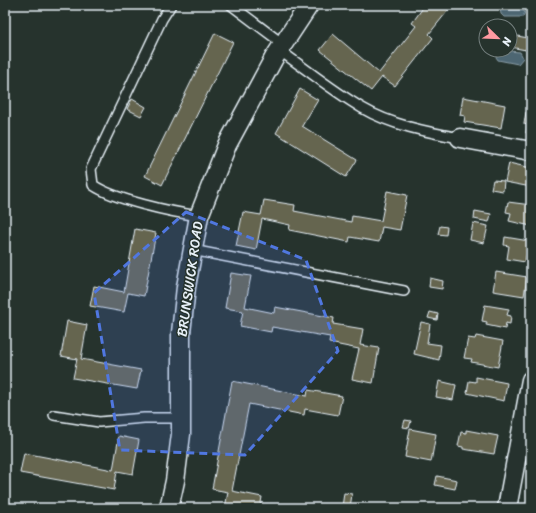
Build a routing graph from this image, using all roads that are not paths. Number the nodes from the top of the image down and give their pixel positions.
1 (171, 5) edge
2 (231, 5) edge
3 (309, 5) edge
4 (281, 47) junction
5 (460, 138) joint
6 (531, 151) edge
7 (199, 216) junction
8 (192, 250) junction
9 (404, 290) dead end
10 (531, 380) edge
11 (54, 415) dead end
12 (180, 418) junction
13 (169, 508) edge
14 (506, 508) edge

1 - 7 lane
2 - 4 lane
3 - 4 street, BRUNSWICK ROAD
4 - 5 lane
4 - 7 street, BRUNSWICK ROAD
5 - 6 street
7 - 8 street, BRUNSWICK ROAD
8 - 9 lane
8 - 12 street, BRUNSWICK ROAD
10 - 14 street
11 - 12 lane
12 - 13 street, BRUNSWICK ROAD

